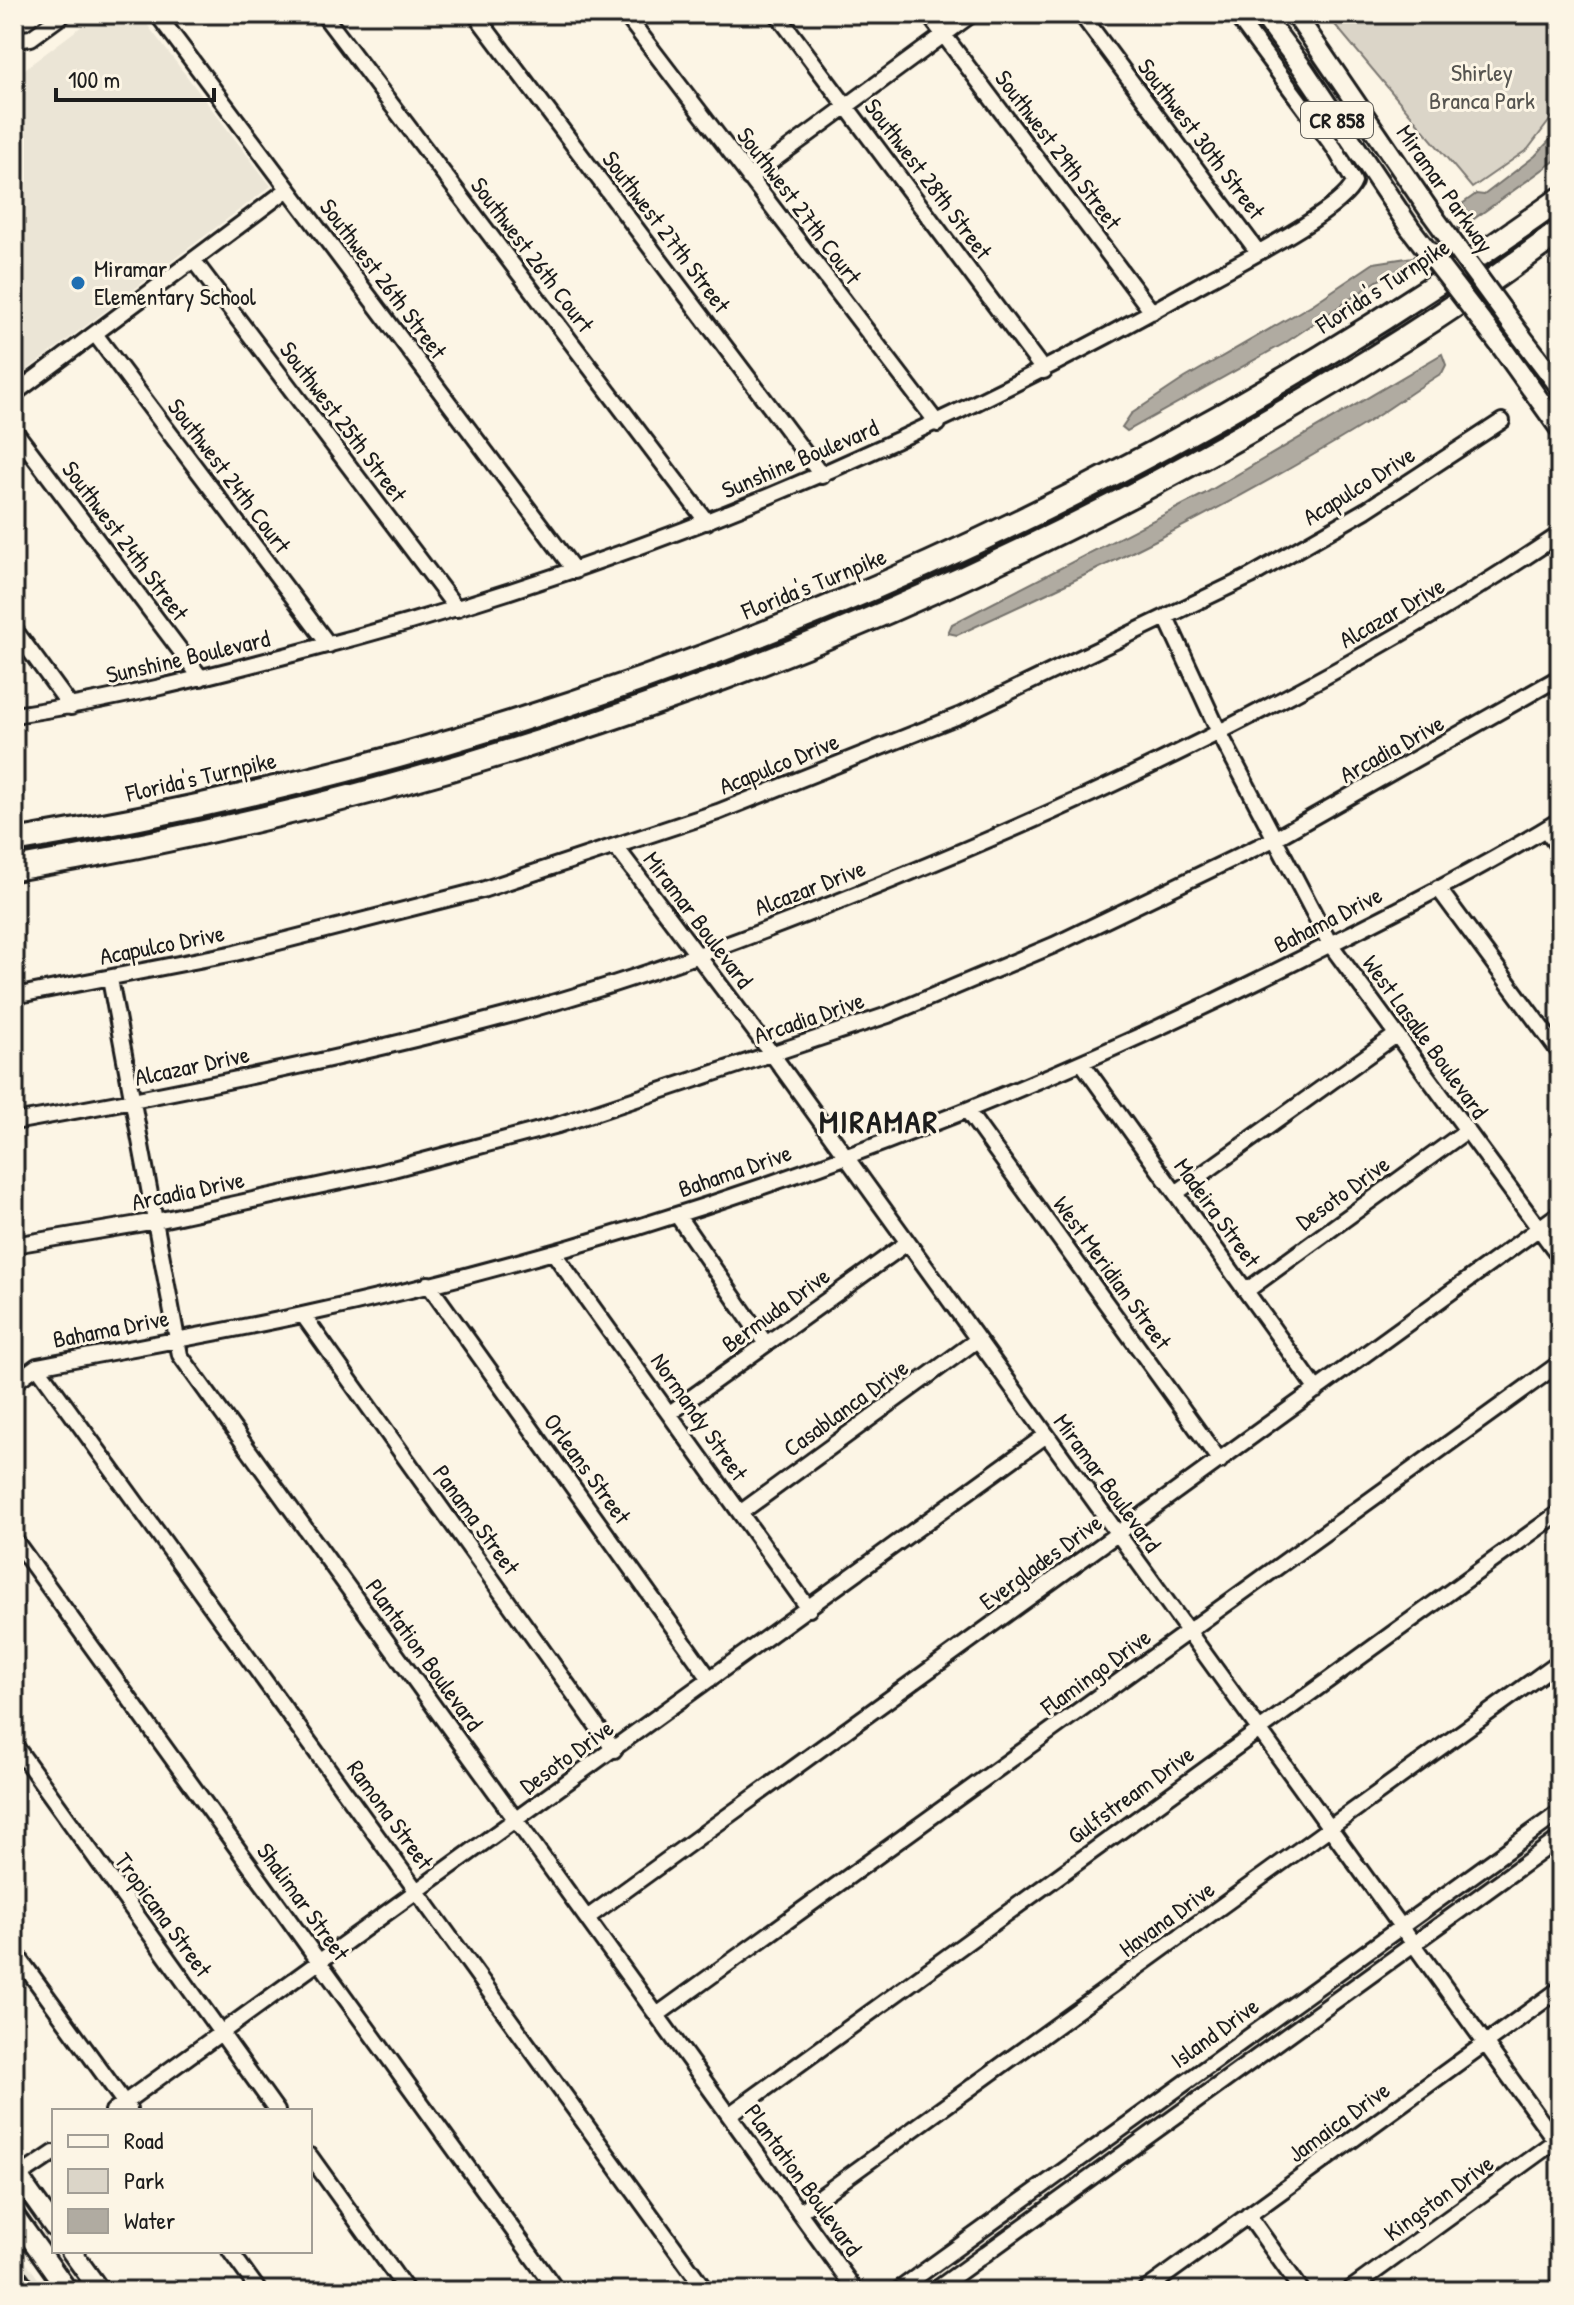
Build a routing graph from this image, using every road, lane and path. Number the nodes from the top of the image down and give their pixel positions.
1 (64, 14) edge
2 (157, 14) edge
3 (323, 14) edge
4 (475, 14) edge
5 (625, 14) edge
6 (777, 14) edge
7 (928, 14) edge
8 (972, 14) edge
9 (1081, 14) edge
10 (1235, 14) edge
11 (1262, 14) edge
12 (1295, 14) edge
13 (944, 35) junction
14 (14, 40) edge
15 (847, 107) junction
16 (749, 178) junction
17 (288, 189) junction
18 (1560, 199) edge
19 (1560, 231) edge
20 (1258, 252) junction
21 (194, 261) junction
22 (1152, 312) junction
23 (95, 334) junction
24 (1044, 371) junction
25 (1560, 387) edge
26 (14, 394) edge
27 (1502, 421) dead end
28 (938, 424) junction
29 (1560, 429) edge
30 (14, 430) edge
31 (822, 476) junction
32 (707, 522) junction
33 (1560, 534) edge
34 (575, 571) junction
35 (457, 609) junction
36 (1166, 617) junction
37 (14, 629) edge
38 (329, 645) junction
39 (1560, 677) edge
40 (201, 678) junction
41 (71, 707) junction
42 (14, 715) edge
43 (1219, 732) junction
44 (1560, 820) edge
45 (1545, 829) junction
46 (1274, 839) junction
47 (14, 841) edge
48 (616, 847) junction
49 (1560, 849) edge
50 (14, 869) edge
51 (1438, 888) junction
52 (1330, 944) junction
53 (697, 955) junction
54 (110, 979) junction
55 (14, 996) edge
56 (1396, 1035) junction
57 (1560, 1053) edge
58 (772, 1054) junction
59 (1082, 1063) junction
60 (133, 1101) junction
61 (968, 1112) junction
62 (14, 1122) edge
63 (1466, 1131) junction
64 (845, 1156) junction
65 (1176, 1193) junction
66 (1560, 1213) edge
67 (677, 1215) junction
68 (156, 1221) junction
69 (1539, 1228) junction
70 (907, 1243) junction
71 (14, 1245) edge
72 (553, 1252) junction
73 (1560, 1257) edge
74 (428, 1284) junction
75 (1246, 1291) junction
76 (303, 1315) junction
77 (176, 1339) junction
78 (977, 1340) junction
79 (766, 1344) junction
80 (1560, 1363) edge
81 (37, 1366) junction
82 (14, 1383) edge
83 (1317, 1390) junction
84 (670, 1413) junction
85 (1045, 1436) junction
86 (1220, 1461) junction
87 (1560, 1512) edge
88 (740, 1513) junction
89 (1118, 1534) junction
90 (14, 1539) edge
91 (809, 1609) junction
92 (1188, 1632) junction
93 (1560, 1661) edge
94 (710, 1679) junction
95 (1259, 1730) junction
96 (14, 1744) edge
97 (614, 1750) junction
98 (1560, 1812) edge
99 (516, 1821) junction
100 (1329, 1828) junction
101 (1560, 1838) edge
102 (417, 1890) junction
103 (587, 1918) junction
104 (1400, 1927) junction
105 (1414, 1945) junction
106 (14, 1951) edge
107 (320, 1963) junction
108 (1560, 1989) edge
109 (657, 2015) junction
110 (220, 2032) junction
111 (1485, 2043) junction
112 (122, 2108) edge
113 (276, 2109) edge
114 (729, 2115) junction
115 (1558, 2144) edge
116 (52, 2154) edge
117 (312, 2159) edge
118 (15, 2175) edge
119 (799, 2212) junction
120 (14, 2215) edge
121 (1248, 2215) junction
122 (52, 2224) edge
123 (72, 2253) edge
124 (231, 2253) edge
125 (14, 2270) edge
126 (1560, 2285) edge
127 (1148, 2290) edge
128 (29, 2291) edge
129 (68, 2291) edge
130 (100, 2291) edge
131 (259, 2291) edge
132 (407, 2291) edge
133 (557, 2291) edge
134 (706, 2291) edge
135 (856, 2291) edge
136 (897, 2291) edge
137 (934, 2291) edge
138 (1302, 2291) edge
139 (1348, 2291) edge
140 (1552, 2291) edge

1 - 14 street
2 - 17 street, Southwest 26th Street
3 - 32 street, Southwest 26th Court
4 - 31 street, Southwest 27th Street
5 - 16 street, Southwest 27th Court
6 - 15 street, Southwest 28th Street
7 - 13 street, Southwest 29th Street
8 - 13 street
9 - 20 street, Southwest 30th Street
10 - 20 street, Sunshine Boulevard
11 - 29 main road, Miramar Parkway / CR 858, bridge
12 - 25 main road, Miramar Parkway / CR 858, bridge
13 - 15 street
13 - 22 street, Southwest 29th Street
15 - 16 street
15 - 24 street, Southwest 28th Street
16 - 28 street, Southwest 27th Court
17 - 21 street
17 - 34 street, Southwest 26th Street
18 - 47 highway, Florida's Turnpike
19 - 50 highway
20 - 22 street, Sunshine Boulevard
21 - 23 street
21 - 35 street, Southwest 25th Street
22 - 24 street, Sunshine Boulevard
23 - 26 street
23 - 38 street, Southwest 24th Court
24 - 28 street, Sunshine Boulevard
27 - 36 street, Acapulco Drive
28 - 31 street, Sunshine Boulevard
30 - 40 street, Southwest 24th Street
31 - 32 street, Sunshine Boulevard
32 - 34 street, Sunshine Boulevard
33 - 43 street, Alcazar Drive
34 - 35 street, Sunshine Boulevard
35 - 38 street, Sunshine Boulevard
36 - 43 street, West Lasalle Boulevard
36 - 48 street, Acapulco Drive
37 - 41 street
38 - 40 street, Sunshine Boulevard
39 - 46 street, Arcadia Drive
40 - 41 street, Sunshine Boulevard
41 - 42 street, Sunshine Boulevard
43 - 46 street, West Lasalle Boulevard
43 - 53 street, Alcazar Drive
44 - 45 street, Bahama Drive
45 - 49 street
45 - 51 street, Bahama Drive
46 - 52 street, West Lasalle Boulevard
46 - 58 street, Arcadia Drive
48 - 53 street, Miramar Boulevard
48 - 54 street, Acapulco Drive
51 - 52 street, Bahama Drive
51 - 57 street
52 - 56 street, West Lasalle Boulevard
52 - 59 street, Bahama Drive
53 - 58 street, Miramar Boulevard
53 - 60 street, Alcazar Drive
54 - 55 street, Acapulco Drive
54 - 60 street, Plantation Boulevard
56 - 63 street, West Lasalle Boulevard
56 - 65 street
58 - 64 street, Miramar Boulevard
58 - 68 street, Arcadia Drive
59 - 61 street, Bahama Drive
59 - 65 street, Madeira Street
60 - 62 street, Alcazar Drive
60 - 68 street, Plantation Boulevard
61 - 64 street, Bahama Drive
61 - 86 street, West Meridian Street
63 - 69 street, West Lasalle Boulevard
63 - 75 street, Desoto Drive
64 - 67 street, Bahama Drive
64 - 70 street, Miramar Boulevard
65 - 75 street, Madeira Street
66 - 69 street, Everglades Drive
67 - 72 street, Bahama Drive
67 - 79 street
68 - 71 street, Arcadia Drive
68 - 77 street, Plantation Boulevard
69 - 73 street, West Lasalle Boulevard
69 - 83 street, Everglades Drive
70 - 78 street, Miramar Boulevard
70 - 79 street, Bermuda Drive
72 - 74 street, Bahama Drive
72 - 84 street, Normandy Street
74 - 76 street, Bahama Drive
74 - 94 street, Orleans Street
75 - 83 street, Madeira Street
76 - 77 street, Bahama Drive
76 - 97 street, Panama Street
77 - 81 street, Bahama Drive
77 - 99 street, Plantation Boulevard
78 - 85 street, Miramar Boulevard
78 - 88 street, Casablanca Drive
79 - 84 street, Bermuda Drive
80 - 92 street, Flamingo Drive
81 - 82 street, Bahama Drive
81 - 102 street, Ramona Street
83 - 86 street, Everglades Drive
84 - 88 street, Normandy Street
85 - 89 street, Miramar Boulevard
85 - 91 street, Desoto Drive
86 - 89 street, Everglades Drive
87 - 95 street, Gulfstream Drive
88 - 91 street, Normandy Street
89 - 92 street, Miramar Boulevard
89 - 103 street, Everglades Drive
90 - 107 street, Shalimar Street
91 - 94 street, Desoto Drive
92 - 95 street, Miramar Boulevard
92 - 109 street, Flamingo Drive
93 - 100 street, Havana Drive
94 - 97 street, Desoto Drive
95 - 100 street, Miramar Boulevard
95 - 114 street, Gulfstream Drive
96 - 110 street, Tropicana Street
97 - 99 street, Desoto Drive
98 - 104 street, Island Drive
99 - 102 street, Desoto Drive
99 - 103 street, Plantation Boulevard
100 - 104 street, Miramar Boulevard
100 - 119 street, Havana Drive
101 - 105 street, Island Drive
102 - 107 street, Desoto Drive
102 - 134 street, Ramona Street
103 - 109 street, Plantation Boulevard
104 - 105 street, Miramar Boulevard
104 - 136 street, Island Drive
105 - 111 street, Miramar Boulevard
105 - 137 street, Island Drive
106 - 112 street
107 - 110 street, Desoto Drive
107 - 133 street, Shalimar Street
108 - 111 street, Jamaica Drive
109 - 114 street, Plantation Boulevard
110 - 112 street, Desoto Drive
110 - 113 street, Tropicana Street
111 - 115 street, Miramar Boulevard
111 - 121 street, Jamaica Drive
114 - 119 street, Plantation Boulevard
115 - 139 street, Kingston Drive
116 - 118 street
117 - 132 street
118 - 122 main road
119 - 135 street, Plantation Boulevard
120 - 129 main road
121 - 127 street, Jamaica Drive
121 - 138 street
123 - 130 main road
124 - 131 street
125 - 128 street
126 - 140 street

